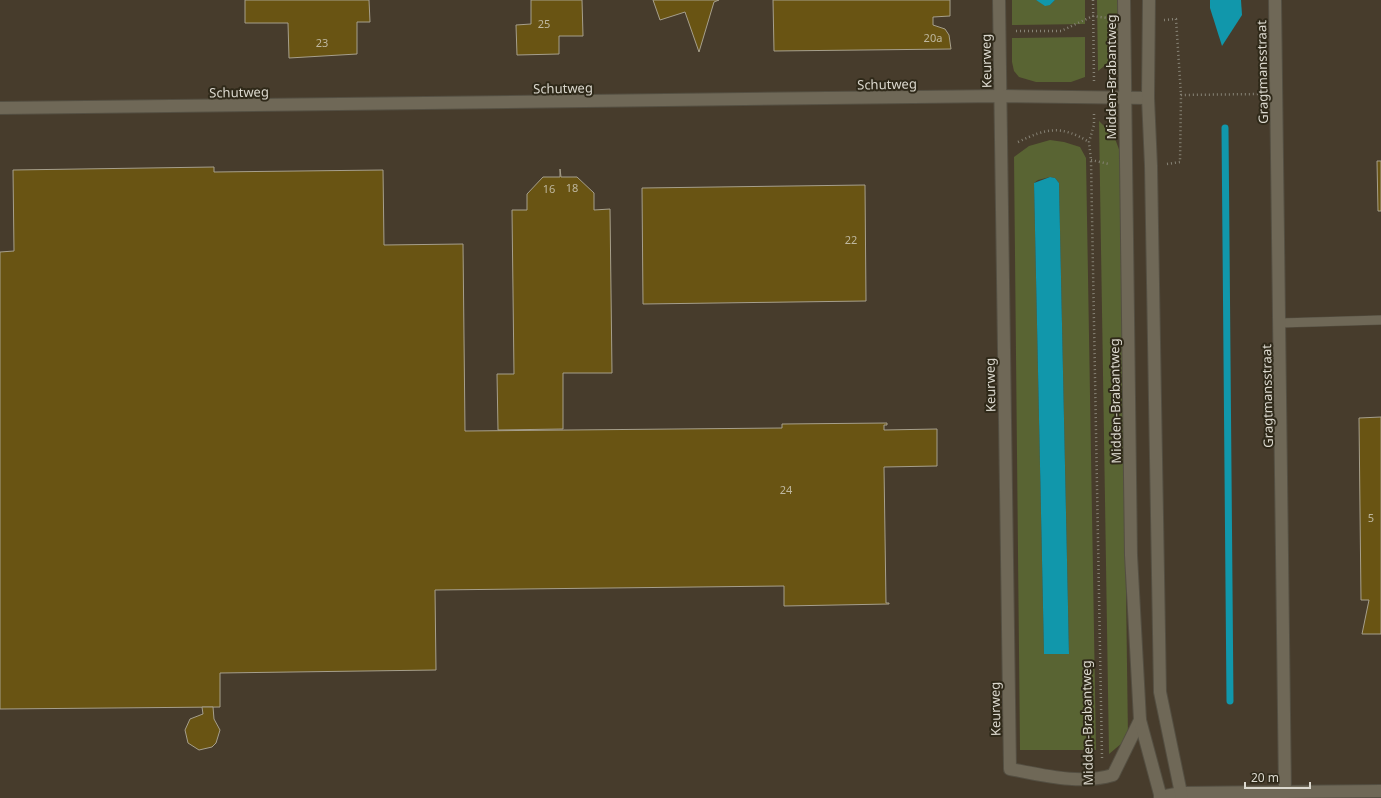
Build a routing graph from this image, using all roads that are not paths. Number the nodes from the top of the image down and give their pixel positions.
1 (999, 0) edge
2 (1124, 0) edge
3 (1149, 0) edge
4 (1275, 0) edge
5 (1001, 96) junction
6 (1126, 98) junction
7 (1148, 98) junction
8 (0, 108) edge
9 (1381, 320) edge
10 (1280, 323) junction
11 (1140, 720) junction
12 (1381, 791) edge
13 (1285, 792) junction
14 (1182, 795) edge
15 (1160, 797) edge

1 - 5 street, Keurweg
2 - 6 street, Midden-Brabantweg
3 - 7 street
4 - 10 street, Gragtmansstraat
5 - 6 street, Schutweg
5 - 8 street, Schutweg
5 - 11 street, Keurweg
6 - 7 street, Schutweg
6 - 11 street, Midden-Brabantweg
7 - 14 street
9 - 10 lane
10 - 13 street, Gragtmansstraat
11 - 15 street, Midden-Brabantweg
12 - 13 street
13 - 14 street
14 - 15 street

